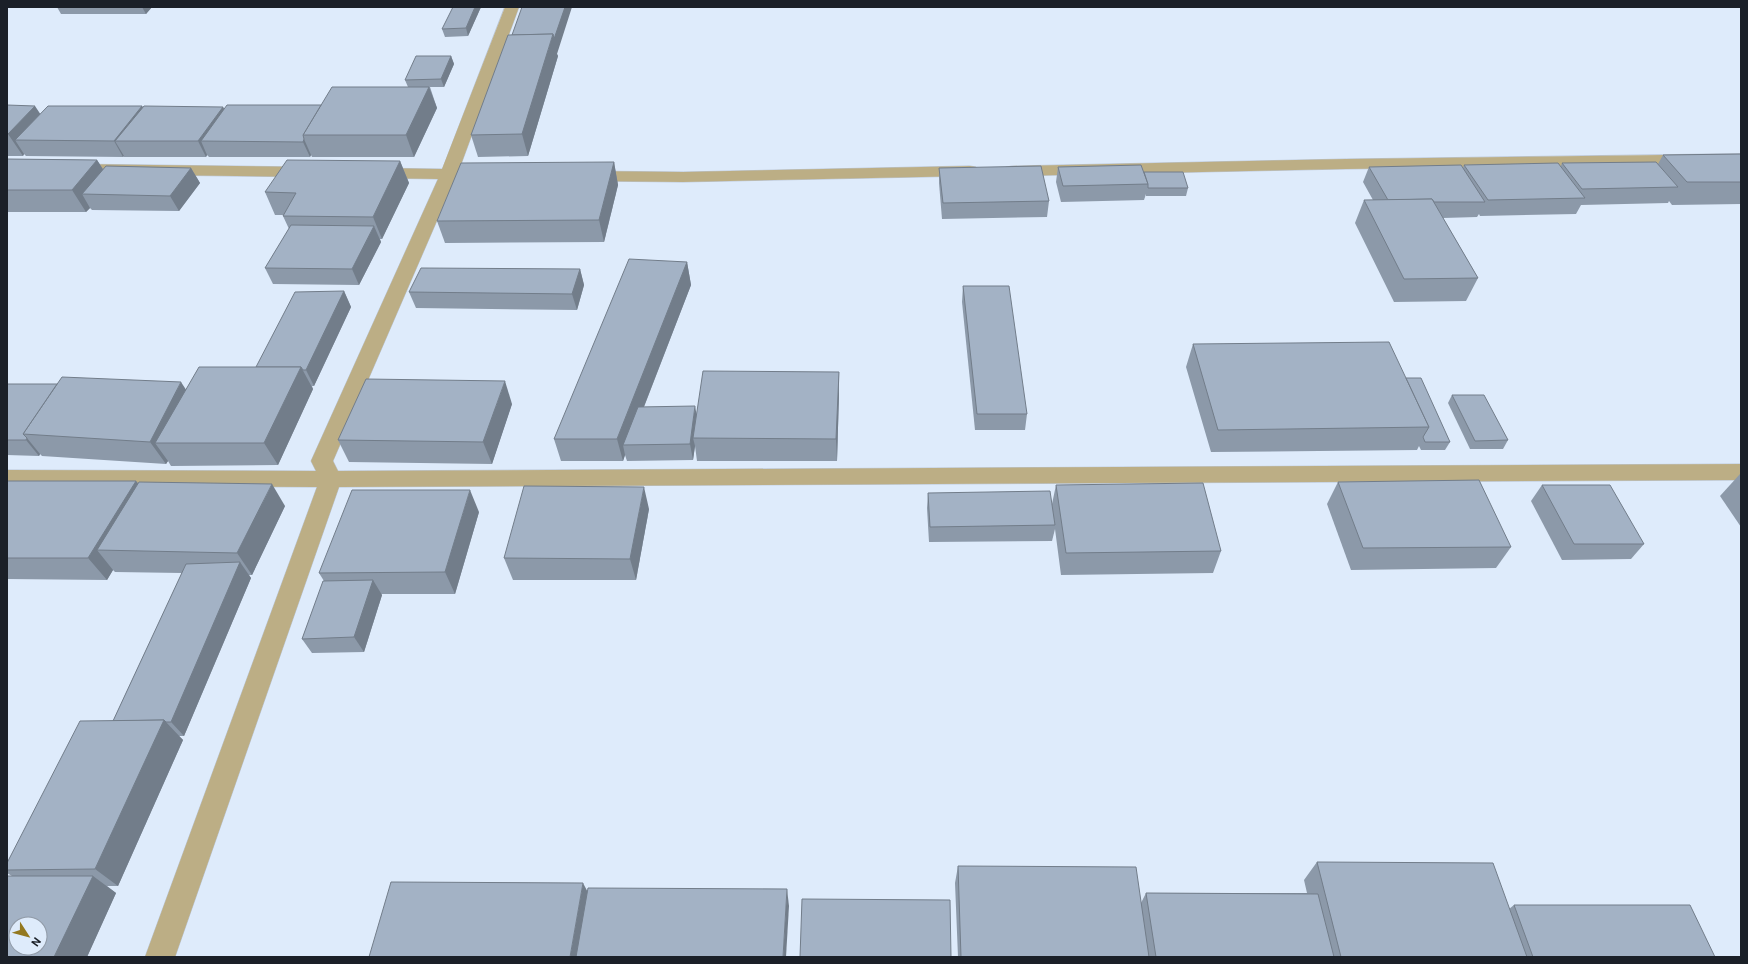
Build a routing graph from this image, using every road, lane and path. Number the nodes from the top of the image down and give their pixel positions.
1 (512, 7) edge
2 (1741, 159) edge
3 (53, 168) edge
4 (322, 172) edge
5 (361, 173) edge
6 (449, 174) junction
7 (500, 175) edge
8 (568, 176) edge
9 (1741, 472) edge
10 (7, 478) edge
11 (331, 479) junction
12 (160, 957) edge

1 - 6 street
2 - 8 street
3 - 4 street
5 - 6 street
6 - 7 street
6 - 11 street
9 - 11 street
10 - 11 street
11 - 12 street

